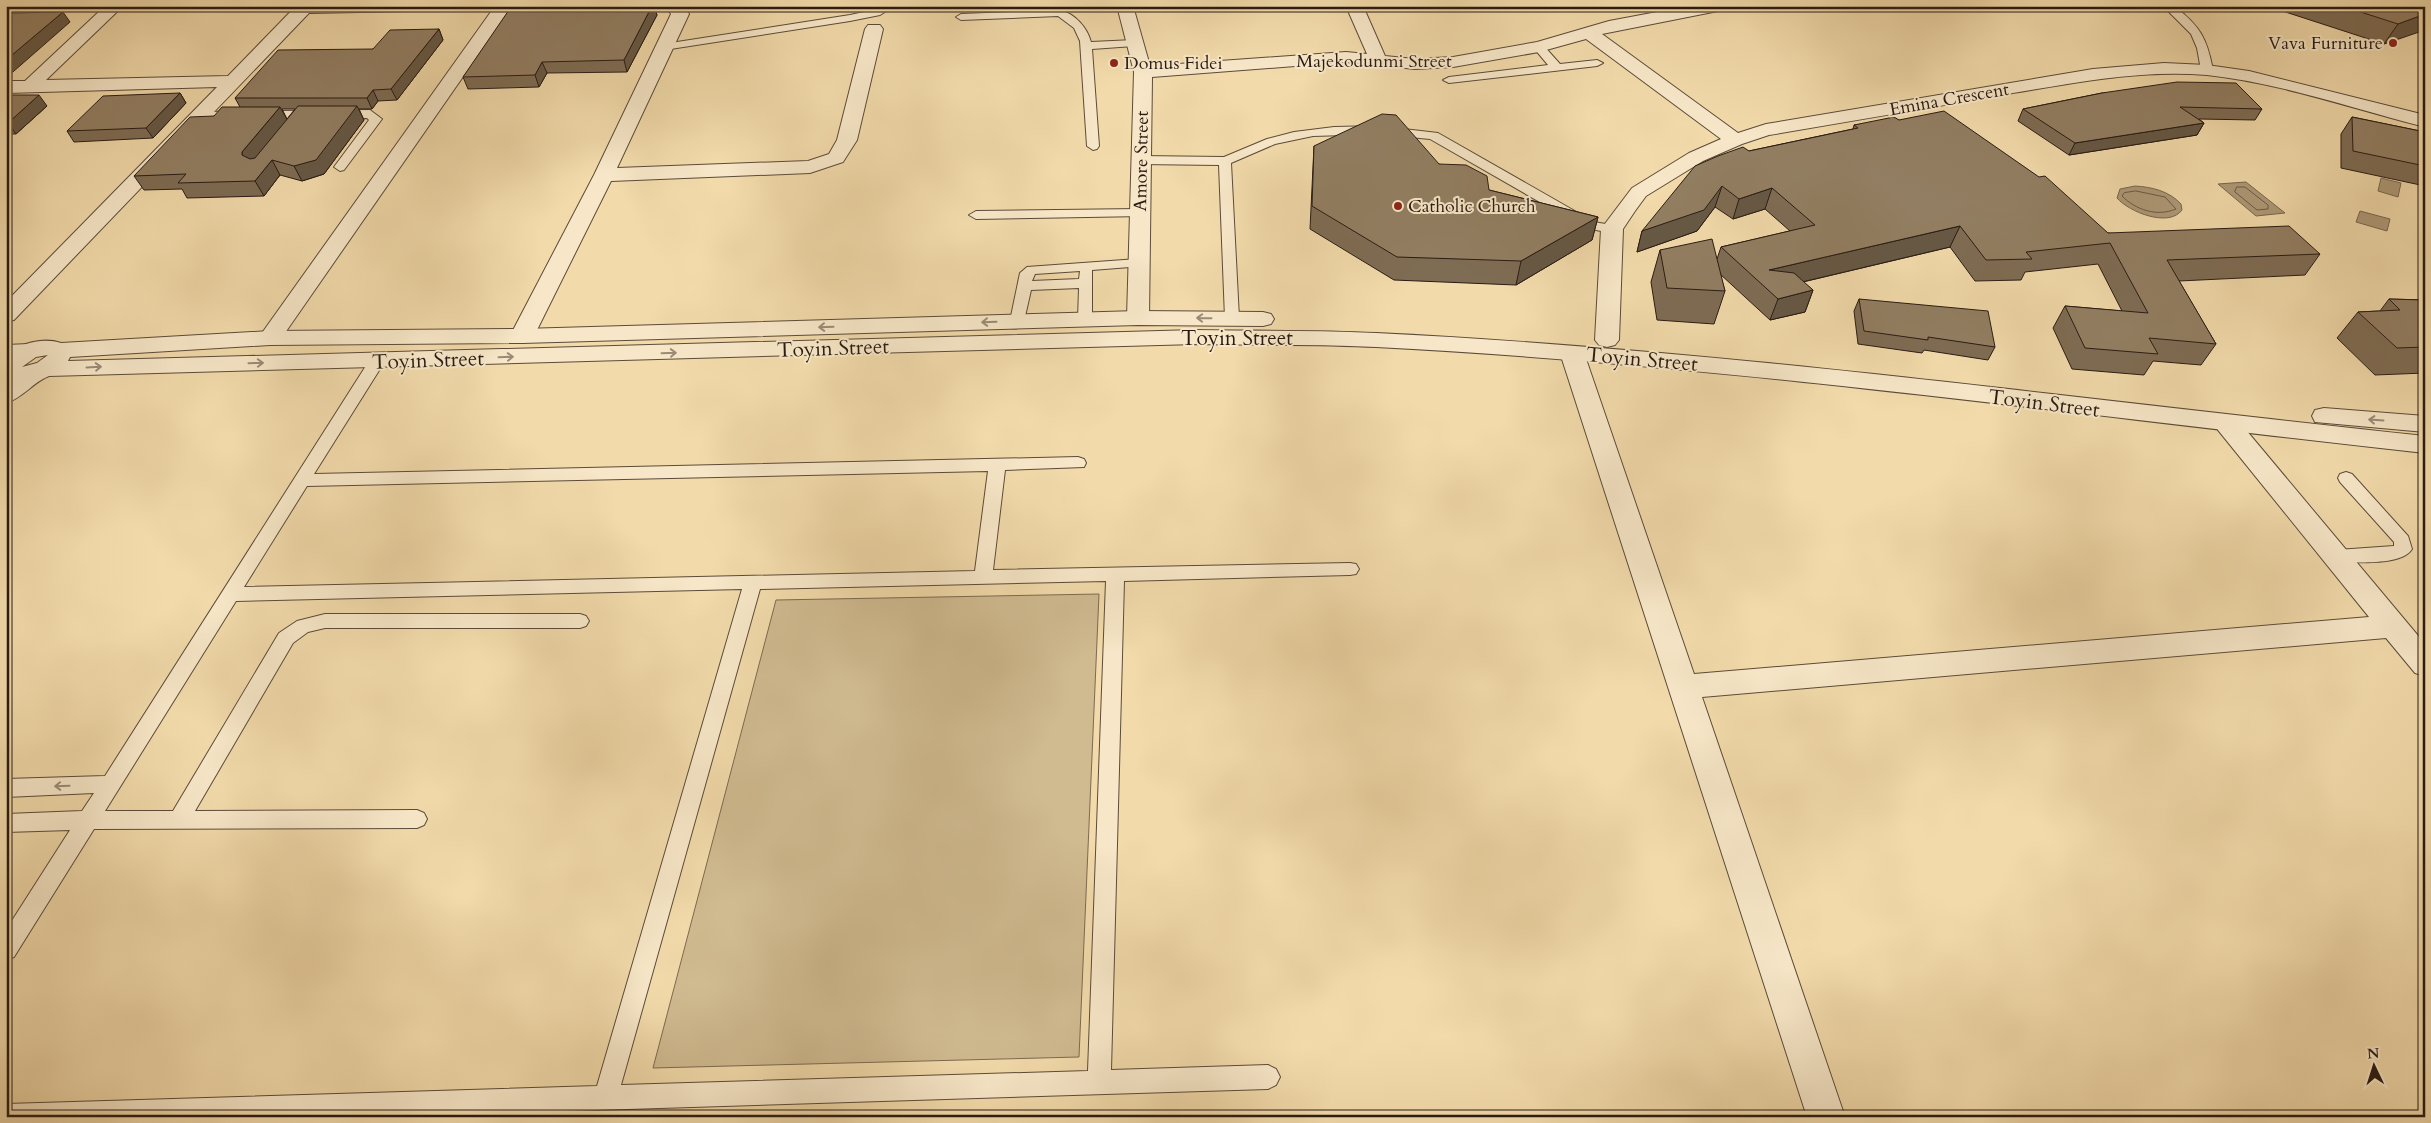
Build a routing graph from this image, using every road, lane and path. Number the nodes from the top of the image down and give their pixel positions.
1 (115, 6) edge
2 (411, 6) edge
3 (504, 6) edge
4 (673, 6) edge
5 (890, 6) edge
6 (1125, 6) edge
7 (1354, 6) edge
8 (1718, 6) edge
9 (305, 7) edge
10 (2168, 7) edge
11 (961, 16) dead end
12 (874, 29) dead end
13 (1588, 32) junction
14 (1134, 43) junction
15 (1086, 46) junction
16 (664, 47) junction
17 (1539, 48) junction
18 (1378, 59) junction
19 (1597, 64) dead end
20 (1557, 68) junction
21 (2207, 70) junction
22 (1143, 72) junction
23 (1449, 80) dead end
24 (233, 81) junction
25 (30, 86) junction
26 (6, 87) edge
27 (302, 114) junction
28 (200, 116) junction
29 (2425, 121) edge
30 (289, 130) edge
31 (1735, 140) junction
32 (1093, 146) dead end
33 (1140, 160) junction
34 (1225, 161) junction
35 (340, 167) dead end
36 (604, 175) junction
37 (1139, 213) junction
38 (976, 215) dead end
39 (1612, 229) junction
40 (1138, 263) junction
41 (1086, 266) junction
42 (1086, 283) junction
43 (1025, 286) junction
44 (6, 315) edge
45 (1138, 318) junction
46 (1232, 318) junction
47 (1085, 319) junction
48 (1017, 321) junction
49 (522, 336) junction
50 (270, 338) junction
51 (1607, 340) junction
52 (1572, 353) junction
53 (377, 361) junction
54 (23, 362) edge
55 (6, 395) edge
56 (2227, 424) junction
57 (2425, 424) edge
58 (2425, 445) edge
59 (1078, 463) dead end
60 (997, 465) junction
61 (2346, 478) dead end
62 (302, 480) junction
63 (2337, 556) junction
64 (1350, 568) dead end
65 (1115, 574) junction
66 (983, 577) junction
67 (753, 582) junction
68 (231, 594) junction
69 (580, 620) dead end
70 (2394, 626) junction
71 (2425, 665) edge
72 (1684, 687) junction
73 (110, 784) junction
74 (6, 788) edge
75 (417, 819) dead end
76 (88, 820) junction
77 (179, 820) junction
78 (6, 823) edge
79 (6, 950) edge
80 (1268, 1077) dead end
81 (1099, 1083) junction
82 (605, 1098) junction
83 (6, 1116) edge
84 (1826, 1117) edge

1 - 25 street
2 - 9 street
3 - 50 street
4 - 16 street
5 - 16 lane
6 - 14 street, Amore Street
7 - 18 street
8 - 13 street, Majekodunmi Street
9 - 24 street
10 - 21 lane
11 - 15 lane
12 - 36 street
13 - 17 street, Majekodunmi Street
13 - 31 street
14 - 15 lane
14 - 22 street, Amore Street
15 - 32 lane
16 - 36 street
17 - 18 street, Majekodunmi Street
17 - 20 lane
18 - 22 street, Majekodunmi Street
19 - 20 lane
20 - 23 lane
21 - 29 street, Emina Crescent
21 - 31 street, Emina Crescent
22 - 33 street, Amore Street
24 - 25 street
24 - 28 street
25 - 26 street
27 - 28 lane
27 - 30 lane
27 - 35 lane
28 - 44 street
31 - 39 street, Emina Crescent
33 - 34 lane
33 - 37 street, Amore Street
34 - 39 lane
34 - 46 lane
36 - 49 street
37 - 38 lane
37 - 40 street, Amore Street
39 - 51 street
40 - 41 lane
40 - 45 street, Amore Street
41 - 42 lane
41 - 43 lane
42 - 43 lane
42 - 47 lane
43 - 48 lane
46 -> 45 street, Toyin Street
45 - 47 street, Toyin Street
46 - 51 street, Toyin Street
47 - 48 street, Toyin Street
48 -> 49 street, Toyin Street
49 - 50 street, Toyin Street
50 - 54 street, Toyin Street
57 -> 51 street, Toyin Street
53 -> 52 street, Toyin Street
52 - 56 street, Toyin Street
52 - 72 street
54 -> 53 street, Toyin Street
53 - 62 lane
54 - 55 street
56 - 58 street, Toyin Street
56 - 63 street
59 - 60 lane
60 - 62 lane
60 - 66 lane
61 - 63 lane
62 - 68 lane
63 - 70 street
64 - 65 lane
65 - 66 lane
65 - 81 lane
66 - 67 lane
67 - 68 lane
67 - 82 lane
68 - 73 lane
69 - 77 lane
70 - 71 street
70 - 72 street
72 - 84 street
73 -> 74 lane
73 - 76 lane
75 - 77 lane
76 - 77 lane
76 - 78 lane
76 - 79 lane
80 - 81 lane
81 - 82 lane
82 - 83 lane

